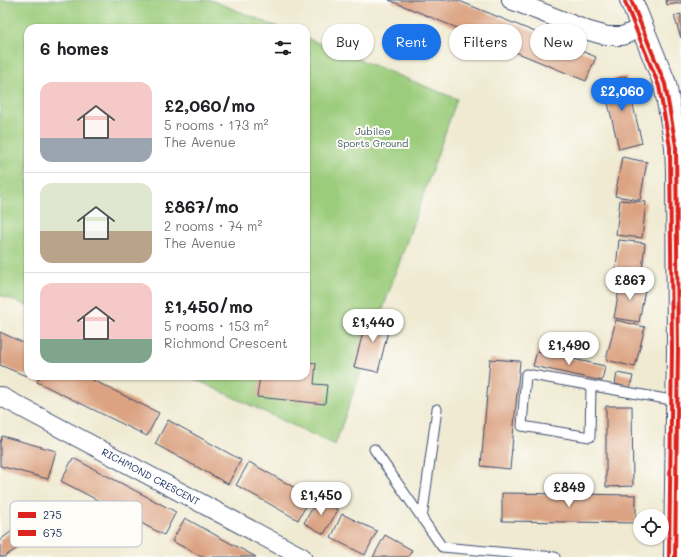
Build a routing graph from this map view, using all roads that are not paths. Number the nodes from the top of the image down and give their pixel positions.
1 (511, 0) edge
2 (631, 0) edge
3 (642, 28) junction
4 (679, 293) edge
5 (591, 386) junction
6 (0, 396) edge
7 (677, 401) junction
8 (437, 409) dead end
9 (374, 449) dead end
10 (422, 519) junction
11 (302, 557) edge
12 (555, 557) edge
13 (675, 557) edge

1 - 3 street
2 - 3 street
3 - 4 street
4 - 7 street
5 - 5 lane
5 - 7 lane
6 - 11 street, RICHMOND CRESCENT
7 - 13 street
8 - 10 lane
9 - 10 lane
10 - 12 lane

